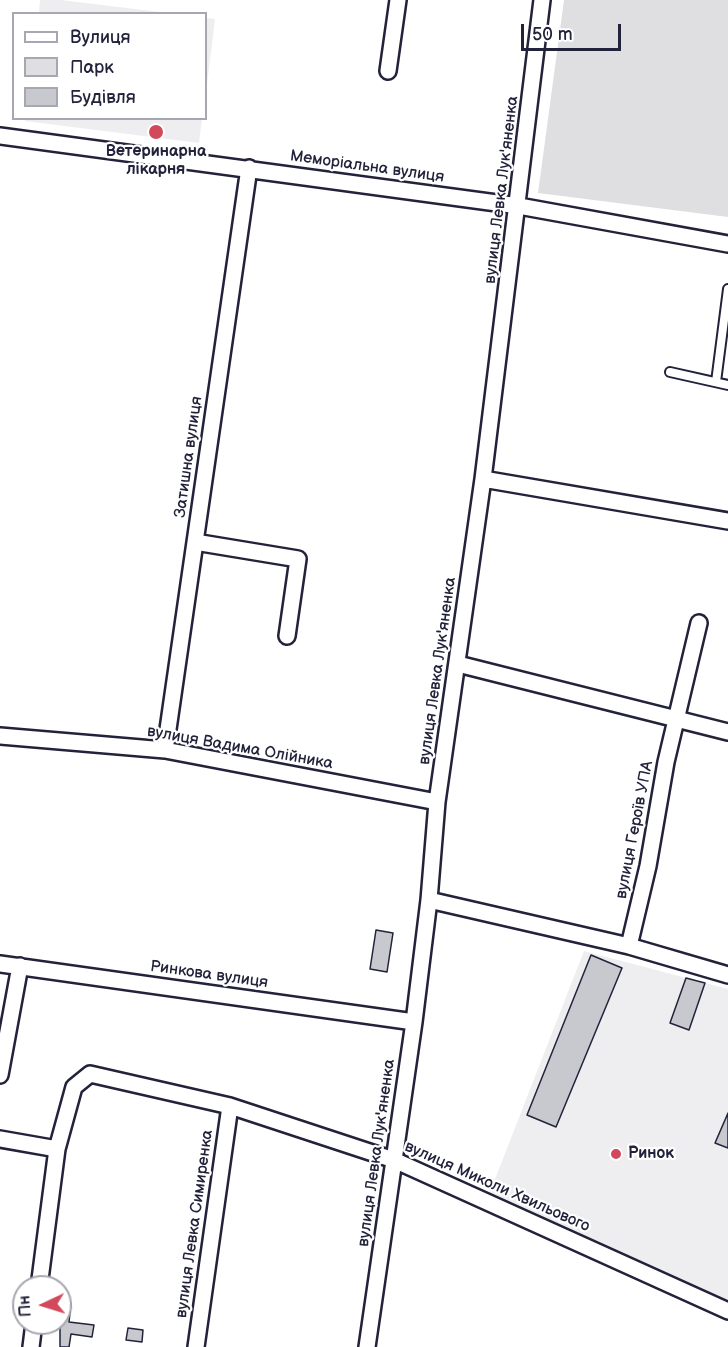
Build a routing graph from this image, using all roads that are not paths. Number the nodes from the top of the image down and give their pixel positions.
1 (398, 0) edge
2 (542, 0) edge
3 (388, 71) dead end
4 (0, 136) edge
5 (249, 168) junction
6 (519, 206) junction
7 (728, 244) edge
8 (728, 289) edge
9 (670, 372) dead end
10 (716, 382) junction
11 (728, 385) edge
12 (483, 479) junction
13 (728, 521) edge
14 (195, 542) junction
15 (699, 623) dead end
16 (287, 636) dead end
17 (458, 664) junction
18 (677, 720) junction
19 (728, 732) edge
20 (0, 736) edge
21 (165, 750) junction
22 (437, 802) junction
23 (429, 900) junction
24 (628, 946) junction
25 (0, 964) edge
26 (20, 966) junction
27 (728, 975) edge
28 (414, 1022) junction
29 (0, 1075) edge
30 (230, 1106) junction
31 (0, 1139) edge
32 (57, 1149) junction
33 (394, 1160) junction
34 (41, 1275) edge
35 (728, 1311) edge
36 (196, 1347) edge
37 (367, 1347) edge

1 - 3 street
2 - 6 street, вулиця Левка Лук'яненка
4 - 5 street, Меморіальна вулиця
5 - 6 street, Меморіальна вулиця
5 - 14 street, Затишна вулиця
6 - 7 street, Меморіальна вулиця
6 - 12 street, вулиця Левка Лук'яненка
8 - 10 lane
9 - 10 lane
10 - 11 lane
12 - 13 street
12 - 17 street, вулиця Левка Лук'яненка
14 - 16 street
14 - 21 street, Затишна вулиця
15 - 18 street, вулиця Героїв УПА
17 - 18 street
17 - 22 street, вулиця Левка Лук'яненка
18 - 19 street
18 - 24 street, вулиця Героїв УПА
20 - 21 street, вулиця Вадима Олійника
21 - 22 street, вулиця Вадима Олійника
22 - 23 street, вулиця Левка Лук'яненка
23 - 24 street
23 - 28 street, вулиця Левка Лук'яненка
24 - 27 street
25 - 26 street, Ринкова вулиця
26 - 28 street, Ринкова вулиця
26 - 29 street
28 - 33 street, вулиця Левка Лук'яненка
30 - 32 street, вулиця Миколи Хвильового
30 - 33 street, вулиця Миколи Хвильового
30 - 36 street, вулиця Левка Симиренка
31 - 32 street
32 - 34 street
33 - 35 street, вулиця Миколи Хвильового
33 - 37 street, вулиця Левка Лук'яненка

